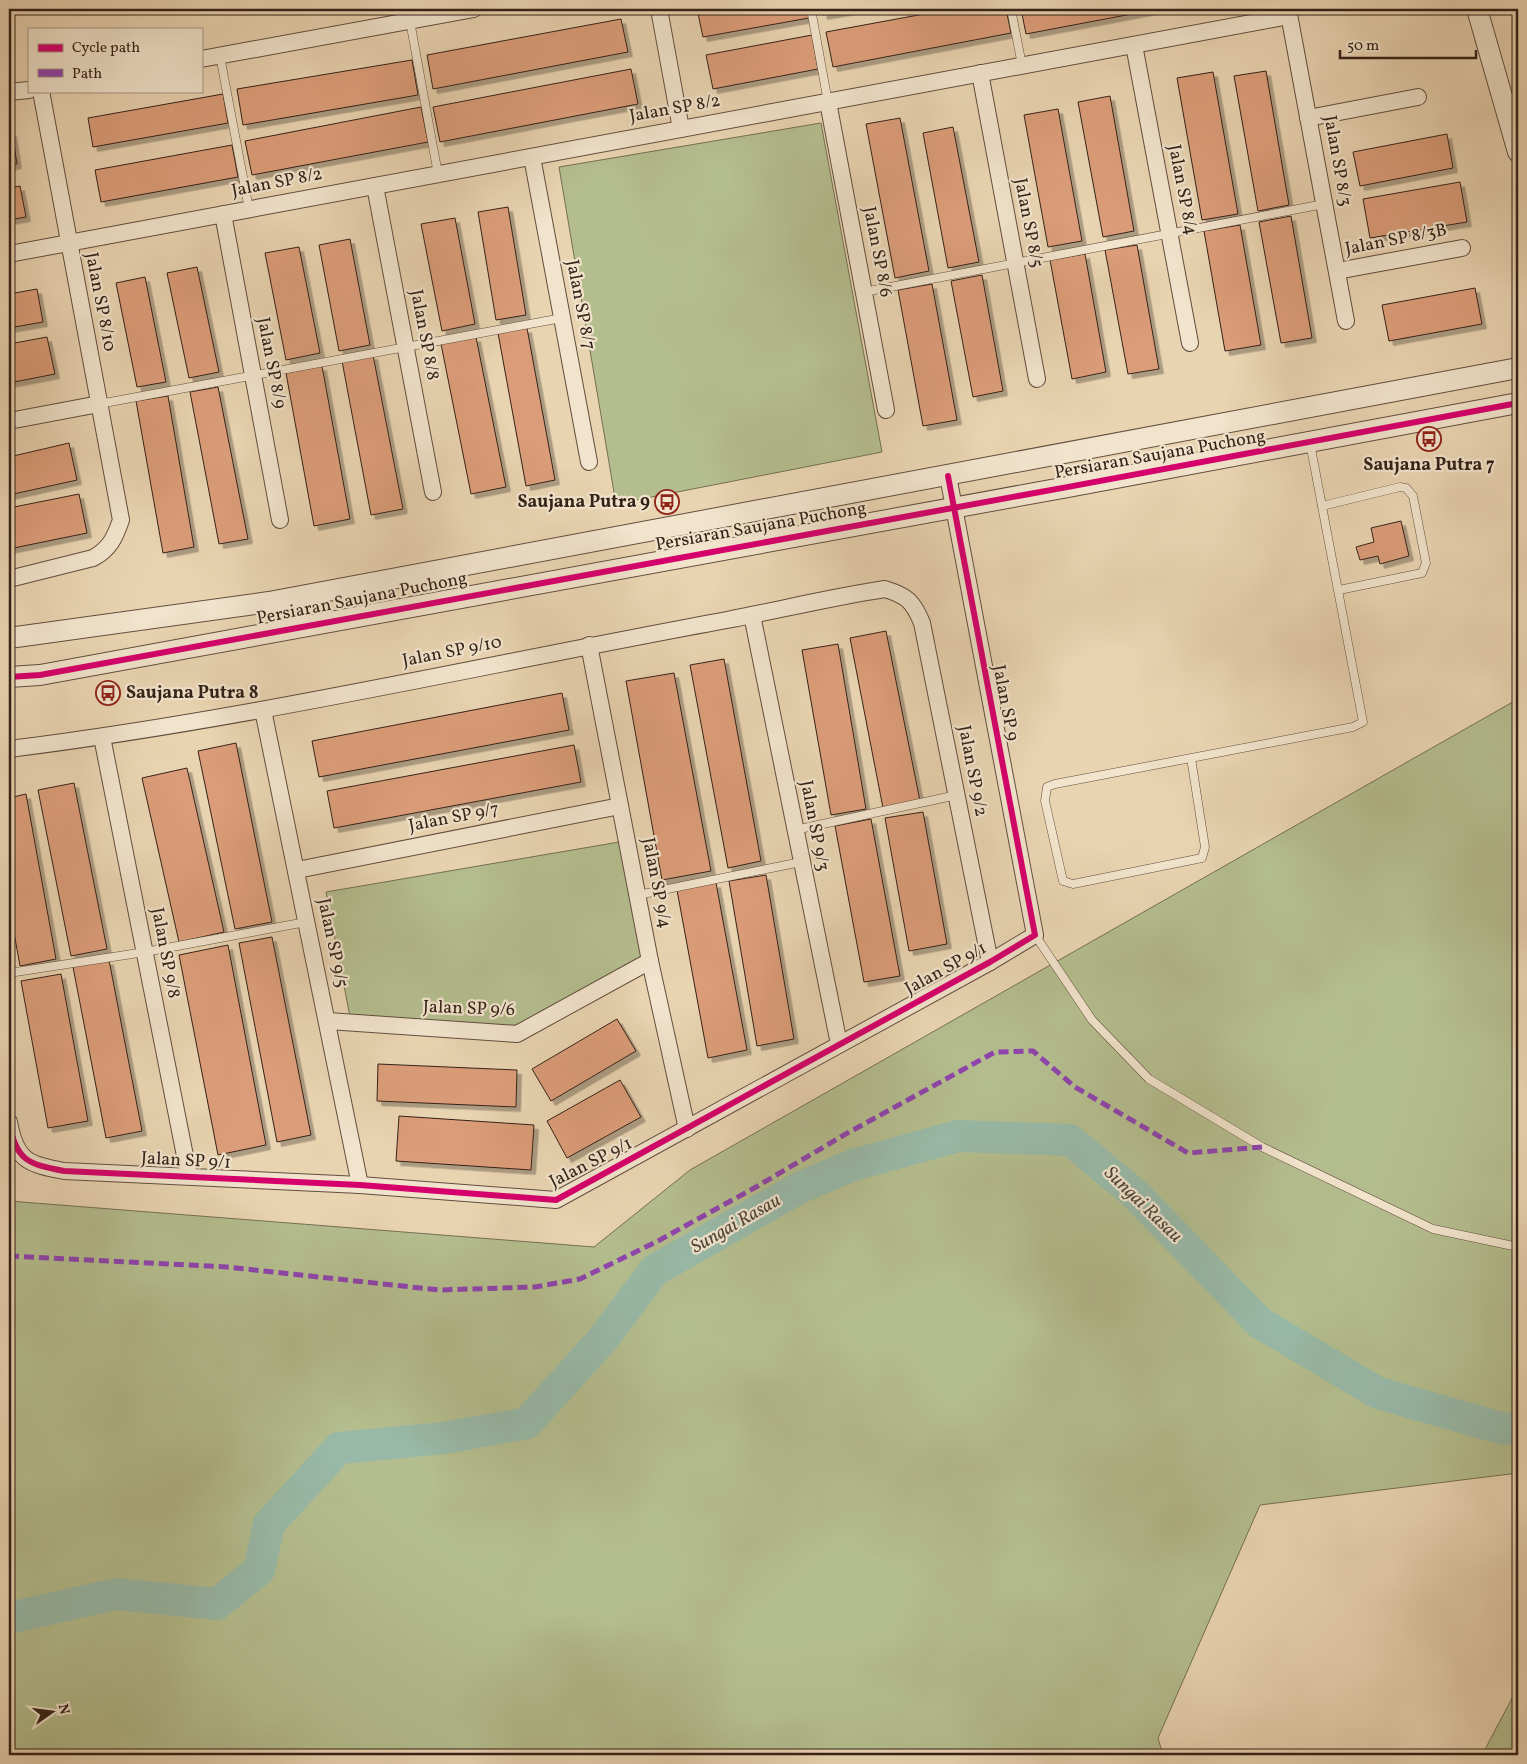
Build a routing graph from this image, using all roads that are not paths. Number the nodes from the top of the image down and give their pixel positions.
1 (474, 9) edge
2 (659, 9) edge
3 (811, 9) edge
4 (1011, 9) edge
5 (1477, 9) edge
6 (1289, 12) edge
7 (410, 21) junction
8 (1134, 45) junction
9 (220, 56) junction
10 (202, 59) edge
11 (1022, 65) junction
12 (980, 73) junction
13 (28, 90) edge
14 (9, 92) edge
15 (41, 92) edge
16 (1418, 97) dead end
17 (828, 102) junction
18 (1308, 118) junction
19 (681, 129) junction
20 (1518, 152) edge
21 (532, 156) junction
22 (438, 174) junction
23 (375, 186) junction
24 (1324, 204) junction
25 (248, 209) junction
26 (223, 214) junction
27 (1170, 233) junction
28 (69, 242) junction
29 (1462, 248) dead end
30 (9, 254) edge
31 (1015, 262) junction
32 (1337, 272) junction
33 (864, 292) junction
34 (562, 318) junction
35 (1346, 320) dead end
36 (1190, 343) dead end
37 (406, 347) junction
38 (1518, 356) edge
39 (1518, 368) edge
40 (1499, 371) junction
41 (253, 375) junction
42 (1037, 380) dead end
43 (1518, 403) edge
44 (99, 404) junction
45 (886, 410) dead end
46 (9, 421) edge
47 (1310, 442) junction
48 (589, 462) dead end
49 (948, 476) junction
50 (433, 492) dead end
51 (1322, 506) junction
52 (953, 508) junction
53 (280, 520) dead end
54 (9, 579) edge
55 (1339, 590) junction
56 (902, 594) joint
57 (752, 615) junction
58 (9, 638) edge
59 (589, 645) junction
60 (9, 677) edge
61 (263, 710) junction
62 (102, 737) junction
63 (9, 749) edge
64 (1190, 758) junction
65 (957, 795) junction
66 (620, 806) junction
67 (795, 830) junction
68 (800, 862) junction
69 (296, 870) junction
70 (638, 895) junction
71 (306, 922) junction
72 (1035, 935) junction
73 (145, 952) junction
74 (650, 961) junction
75 (990, 962) junction
76 (9, 974) edge
77 (328, 1021) junction
78 (839, 1044) junction
79 (9, 1122) edge
80 (687, 1129) junction
81 (189, 1176) junction
82 (360, 1185) junction
83 (1518, 1247) edge

1 - 7 street
2 - 19 street
3 - 17 lane
4 - 11 lane
5 - 20 street
6 - 8 street, Jalan SP 8/2
6 - 18 street, Jalan SP 8/3
7 - 9 street
7 - 22 lane
8 - 11 street, Jalan SP 8/2
8 - 27 street, Jalan SP 8/4
9 - 10 street
9 - 25 lane
11 - 12 street, Jalan SP 8/2
12 - 17 street, Jalan SP 8/2
12 - 31 street, Jalan SP 8/5
13 - 14 street
15 - 28 street, Jalan SP 8/10
16 - 18 street
17 - 19 street, Jalan SP 8/2
17 - 33 street, Jalan SP 8/6
18 - 24 street, Jalan SP 8/3
19 - 21 street, Jalan SP 8/2
21 - 22 street, Jalan SP 8/2
21 - 34 street, Jalan SP 8/7
22 - 23 street, Jalan SP 8/2
23 - 25 street, Jalan SP 8/2
23 - 37 street, Jalan SP 8/8
24 - 27 lane
24 - 32 street, Jalan SP 8/3
25 - 26 street, Jalan SP 8/2
26 - 28 street, Jalan SP 8/2
26 - 41 street, Jalan SP 8/9
27 - 31 lane
27 - 36 street, Jalan SP 8/4
28 - 30 street, Jalan SP 8/2
28 - 44 street, Jalan SP 8/10
29 - 32 street, Jalan SP 8/3B
31 - 33 lane
31 - 42 street, Jalan SP 8/5
32 - 35 street, Jalan SP 8/3
33 - 45 street, Jalan SP 8/6
34 - 37 lane
34 - 48 street, Jalan SP 8/7
37 - 41 lane
37 - 50 street, Jalan SP 8/8
38 - 40 street
39 - 40 street, Persiaran Saujana Puchong
40 - 49 street, Persiaran Saujana Puchong
41 - 44 lane
41 - 53 street, Jalan SP 8/9
43 - 47 street, Persiaran Saujana Puchong
44 - 46 street
44 - 54 street, Jalan SP 8/10
47 - 51 lane
47 - 52 street, Persiaran Saujana Puchong
49 - 52 street, Jalan SP 9
49 - 58 street, Persiaran Saujana Puchong
51 - 55 lane
51 - 55 lane
52 - 60 street, Persiaran Saujana Puchong
52 - 72 street, Jalan SP 9
55 - 64 lane
56 - 57 street, Jalan SP 9/10
56 - 65 street, Jalan SP 9/2
57 - 59 street, Jalan SP 9/10
57 - 67 street, Jalan SP 9/3
59 - 61 street, Jalan SP 9/10
59 - 66 street, Jalan SP 9/4
61 - 62 street, Jalan SP 9/10
61 - 69 street, Jalan SP 9/5
62 - 63 street, Jalan SP 9/10
62 - 73 street, Jalan SP 9/8
64 - 64 lane
65 - 67 lane
65 - 75 street, Jalan SP 9/2
66 - 69 street, Jalan SP 9/7
66 - 70 street, Jalan SP 9/4
67 - 68 street, Jalan SP 9/3
68 - 70 lane
68 - 78 street, Jalan SP 9/3
69 - 71 street, Jalan SP 9/5
70 - 74 street, Jalan SP 9/4
71 - 73 lane
71 - 77 street, Jalan SP 9/5
72 - 75 street, Jalan SP 9/1
72 - 83 lane
73 - 76 lane
73 - 81 street, Jalan SP 9/8
74 - 77 street, Jalan SP 9/6
74 - 80 street, Jalan SP 9/4
75 - 78 street, Jalan SP 9/1
77 - 82 street, Jalan SP 9/5
78 - 80 street, Jalan SP 9/1
79 - 81 street, Jalan SP 9/1
80 - 82 street, Jalan SP 9/1
81 - 82 street, Jalan SP 9/1

